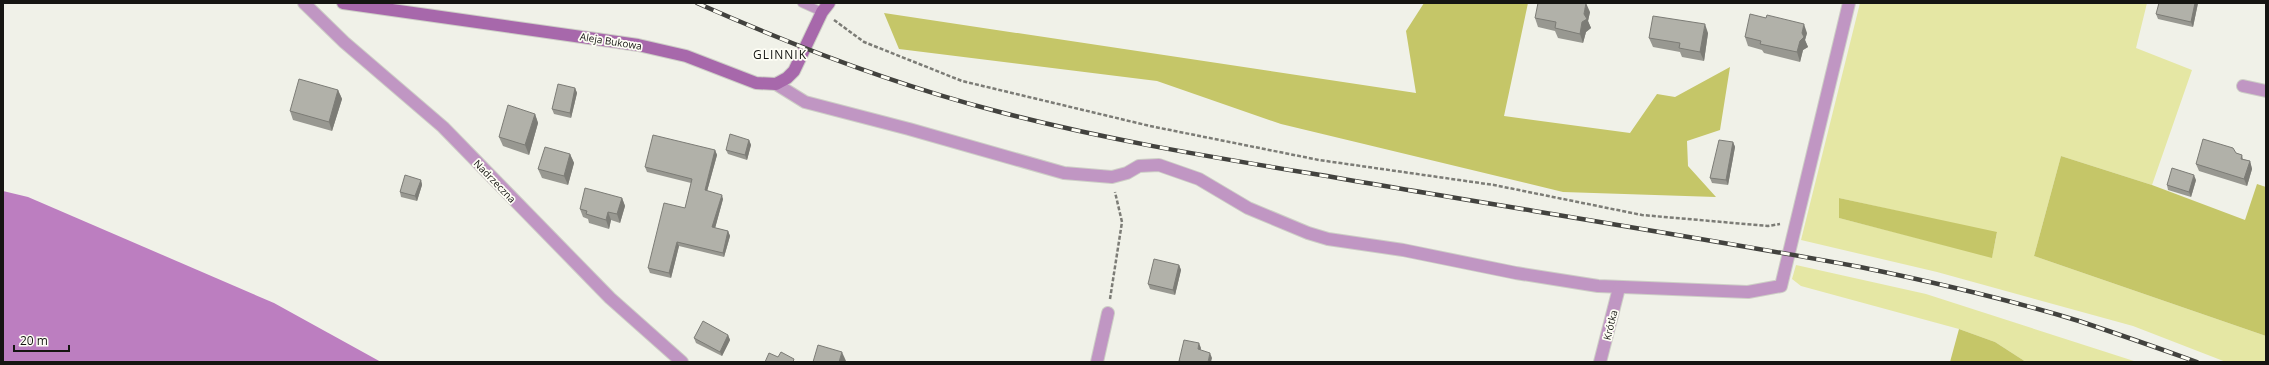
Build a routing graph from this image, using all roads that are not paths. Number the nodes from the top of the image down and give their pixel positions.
1 (304, 3) edge
2 (343, 3) edge
3 (802, 3) edge
4 (1849, 3) edge
5 (826, 8) edge
6 (776, 84) junction
7 (2243, 86) dead end
8 (2266, 91) edge
9 (1619, 288) junction
10 (1108, 313) road end
11 (682, 362) edge
12 (1097, 362) edge
13 (1600, 362) edge

1 - 11 street, Nadrzeczna
2 - 6 street, Aleja Bukowa
3 - 5 lane
4 - 9 street
5 - 6 street
6 - 9 street
7 - 8 street
9 - 13 street, Krótka
10 - 12 street

